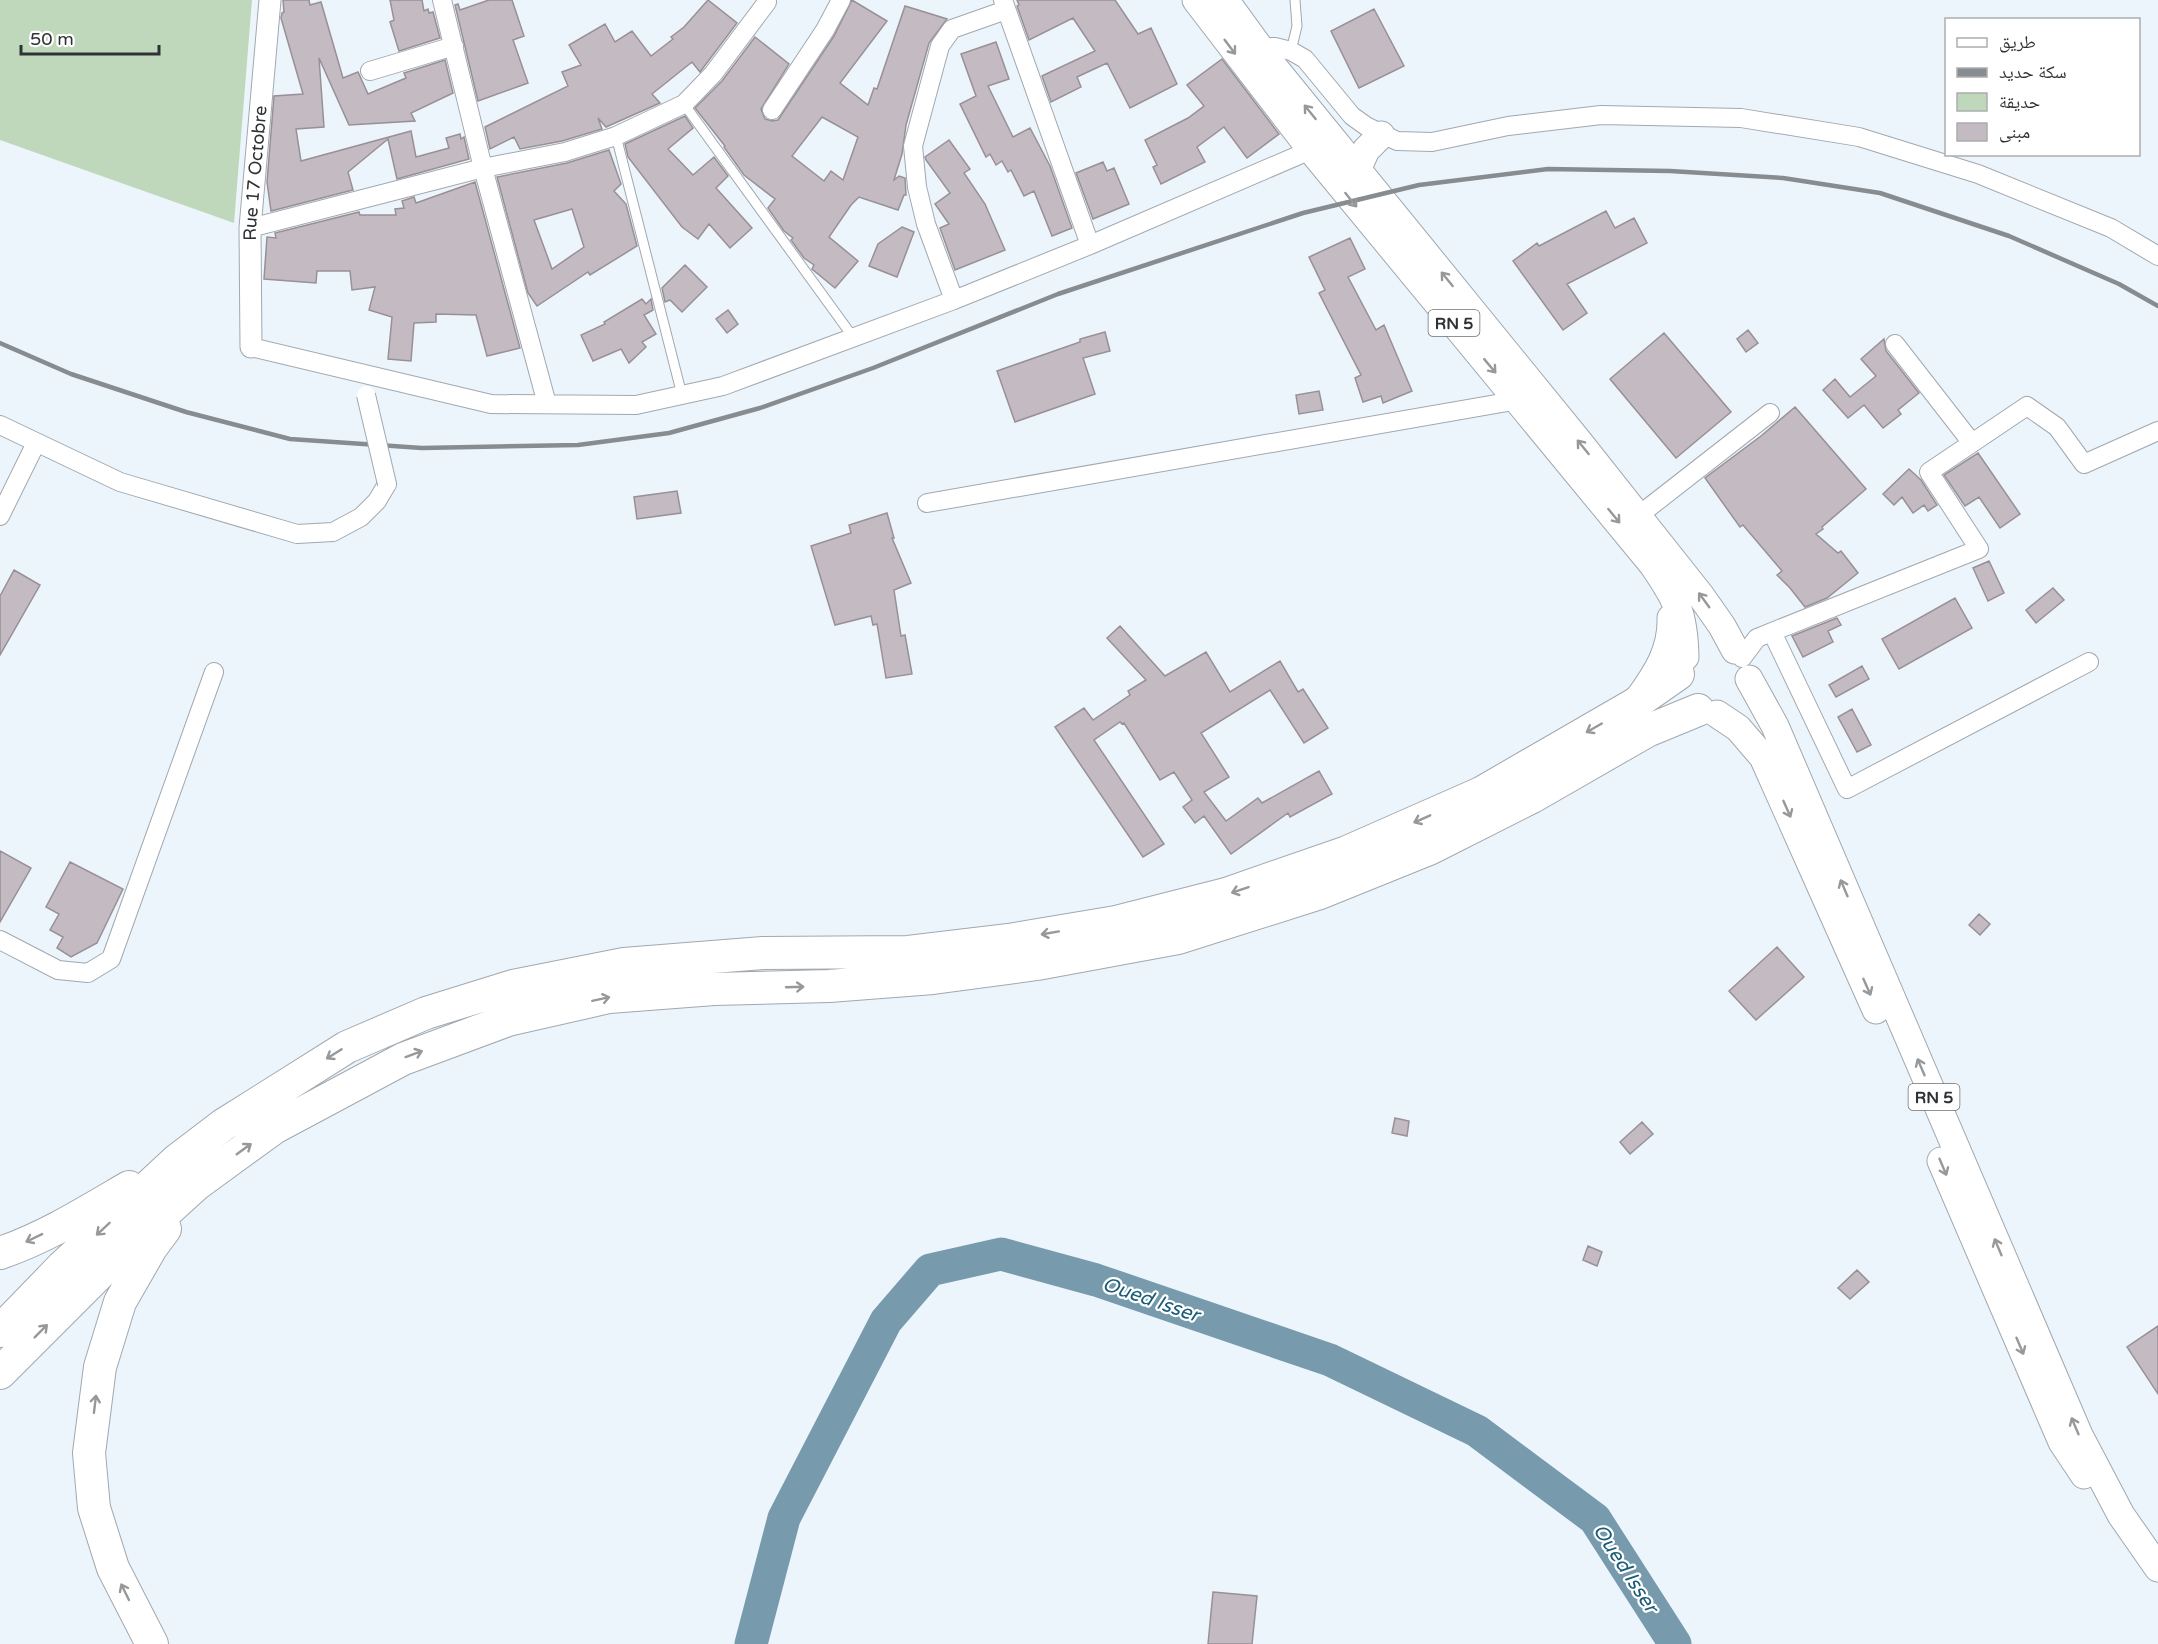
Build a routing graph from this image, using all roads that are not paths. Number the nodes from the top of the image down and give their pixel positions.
1 (270, 0) edge
2 (442, 0) edge
3 (841, 0) edge
4 (1196, 0) edge
5 (1225, 0) edge
6 (1295, 0) edge
7 (767, 2) dead end
8 (1004, 5) edge
9 (454, 46) junction
10 (1259, 47) junction
11 (1290, 51) junction
12 (370, 71) dead end
13 (684, 104) junction
14 (772, 111) dead end
15 (1381, 135) junction
16 (616, 136) junction
17 (1322, 145) junction
18 (483, 168) junction
19 (1357, 170) junction
20 (250, 228) junction
21 (1090, 245) junction
22 (2158, 256) edge
23 (954, 300) junction
24 (853, 337) junction
25 (1895, 344) dead end
26 (252, 347) joint
27 (364, 374) junction
28 (682, 395) junction
29 (1519, 400) junction
30 (547, 404) junction
31 (1770, 414) dead end
32 (0, 425) edge
33 (2158, 431) edge
34 (36, 443) junction
35 (1972, 443) junction
36 (927, 503) dead end
37 (0, 516) edge
38 (1638, 516) junction
39 (1666, 585) junction
40 (1772, 632) junction
41 (1742, 662) junction
42 (2088, 662) dead end
43 (1682, 665) junction
44 (214, 672) dead end
45 (1707, 712) junction
46 (1641, 717) junction
47 (1769, 768) junction
48 (0, 940) edge
49 (177, 1160) junction
50 (197, 1184) junction
51 (0, 1253) edge
52 (0, 1331) edge
53 (0, 1373) edge
54 (2121, 1515) junction
55 (2158, 1568) edge
56 (152, 1644) edge

1 - 20 street, Rue 17 Octobre
2 - 9 street
3 - 14 street
4 -> 17 main road, RN 5
5 - 10 main road, RN 5
6 - 11 lane
7 - 13 street
8 - 21 street
8 - 23 street
9 - 12 street
9 - 18 street
10 - 11 street
17 -> 10 main road, RN 5
11 - 15 street
13 - 16 street
13 - 24 lane
15 - 19 main road
15 - 22 street
16 - 18 street
16 - 28 lane
17 - 19 main road, RN 5
17 - 21 street
17 -> 29 main road, RN 5
18 - 20 street
18 - 30 street
38 -> 19 main road, RN 5
20 - 26 street, Rue 17 Octobre
21 - 23 street
23 - 24 street
24 - 28 street
25 - 35 street
26 - 27 street
27 - 30 street
27 - 34 street, bridge
28 - 30 street
29 - 36 street
29 -> 39 main road, RN 5
31 - 38 street
32 - 34 street
33 - 35 street
34 - 37 street
35 - 40 street
41 -> 38 main road, RN 5
39 - 43 main road, RN 5
39 - 46 main road
40 - 41 street
40 - 42 street
41 - 43 main road
41 - 45 main road
54 -> 41 main road, RN 5
43 - 45 main road
43 - 46 highway
44 - 48 street
45 - 46 highway
45 - 47 main road, RN 5
46 - 47 main road
46 -> 49 highway
50 -> 46 highway
47 -> 54 main road, RN 5
49 -> 51 highway
49 -> 52 highway
53 -> 50 highway
56 -> 50 highway
54 - 55 main road, RN 5

